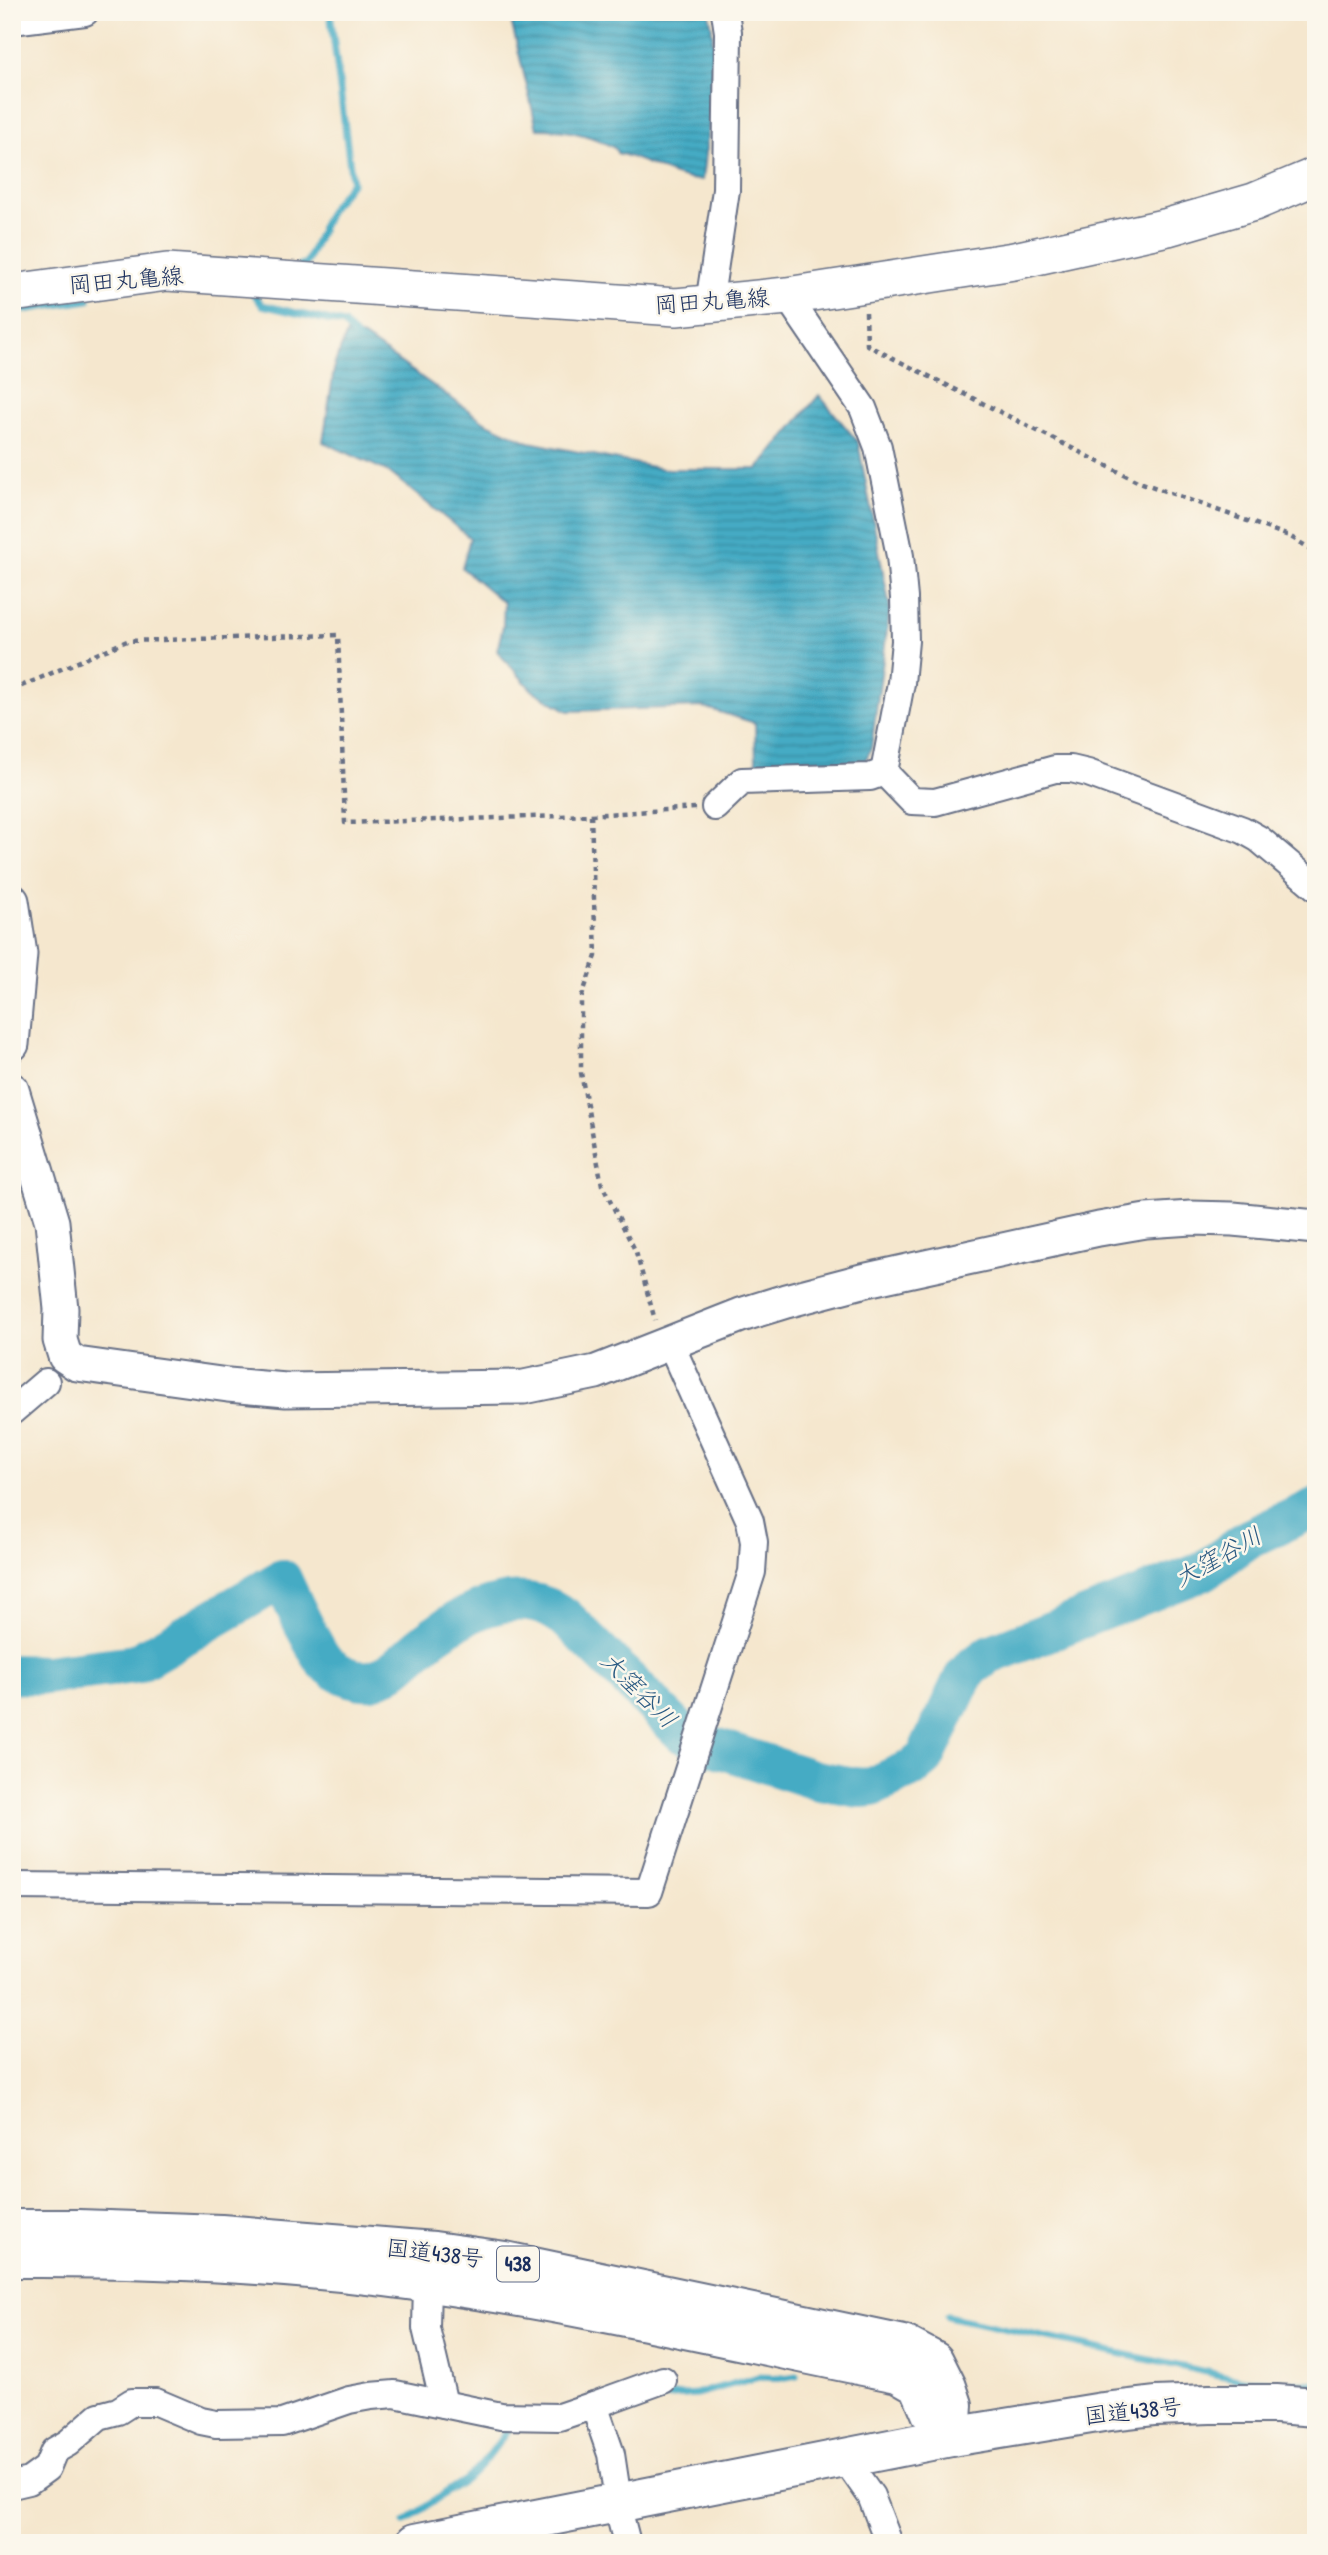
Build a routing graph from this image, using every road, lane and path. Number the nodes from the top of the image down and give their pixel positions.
1 (85, 12) edge
2 (725, 12) edge
3 (12, 21) edge
4 (1316, 176) edge
5 (864, 283) junction
6 (12, 293) edge
7 (787, 296) junction
8 (709, 304) junction
9 (1316, 552) edge
10 (12, 690) edge
11 (884, 772) junction
12 (715, 807) joint
13 (591, 815) junction
14 (1316, 887) edge
15 (12, 901) edge
16 (12, 1044) edge
17 (12, 1090) edge
18 (1316, 1227) edge
19 (666, 1344) junction
20 (46, 1382) dead end
21 (12, 1411) edge
22 (12, 1886) edge
23 (12, 2229) edge
24 (12, 2258) edge
25 (427, 2282) junction
26 (663, 2380) dead end
27 (444, 2404) junction
28 (1316, 2407) edge
29 (595, 2409) junction
30 (951, 2437) junction
31 (845, 2459) junction
32 (12, 2485) edge
33 (620, 2503) junction
34 (415, 2543) edge
35 (627, 2543) edge
36 (889, 2543) edge

1 - 3 street
2 - 8 street
4 - 5 main road, 岡田丸亀線
5 - 7 main road, 岡田丸亀線
5 - 9 path
6 - 8 main road, 岡田丸亀線
7 - 8 main road, 岡田丸亀線
7 - 11 street
10 - 13 path
11 - 12 street
11 - 14 street
12 - 13 path
13 - 19 path
15 - 16 street
17 - 19 street
18 - 19 street
19 - 22 street
20 - 21 street
23 - 30 highway, 国道438号 / 438
24 - 25 highway, 国道438号 / 438
25 - 27 street
25 - 30 highway, 国道438号 / 438
26 - 29 street
27 - 29 street
27 - 32 street
28 - 30 highway, 国道438号
29 - 33 street
30 - 31 highway, 国道438号
31 - 33 highway, 国道438号
31 - 36 street
33 - 34 highway, 国道438号
33 - 35 street

